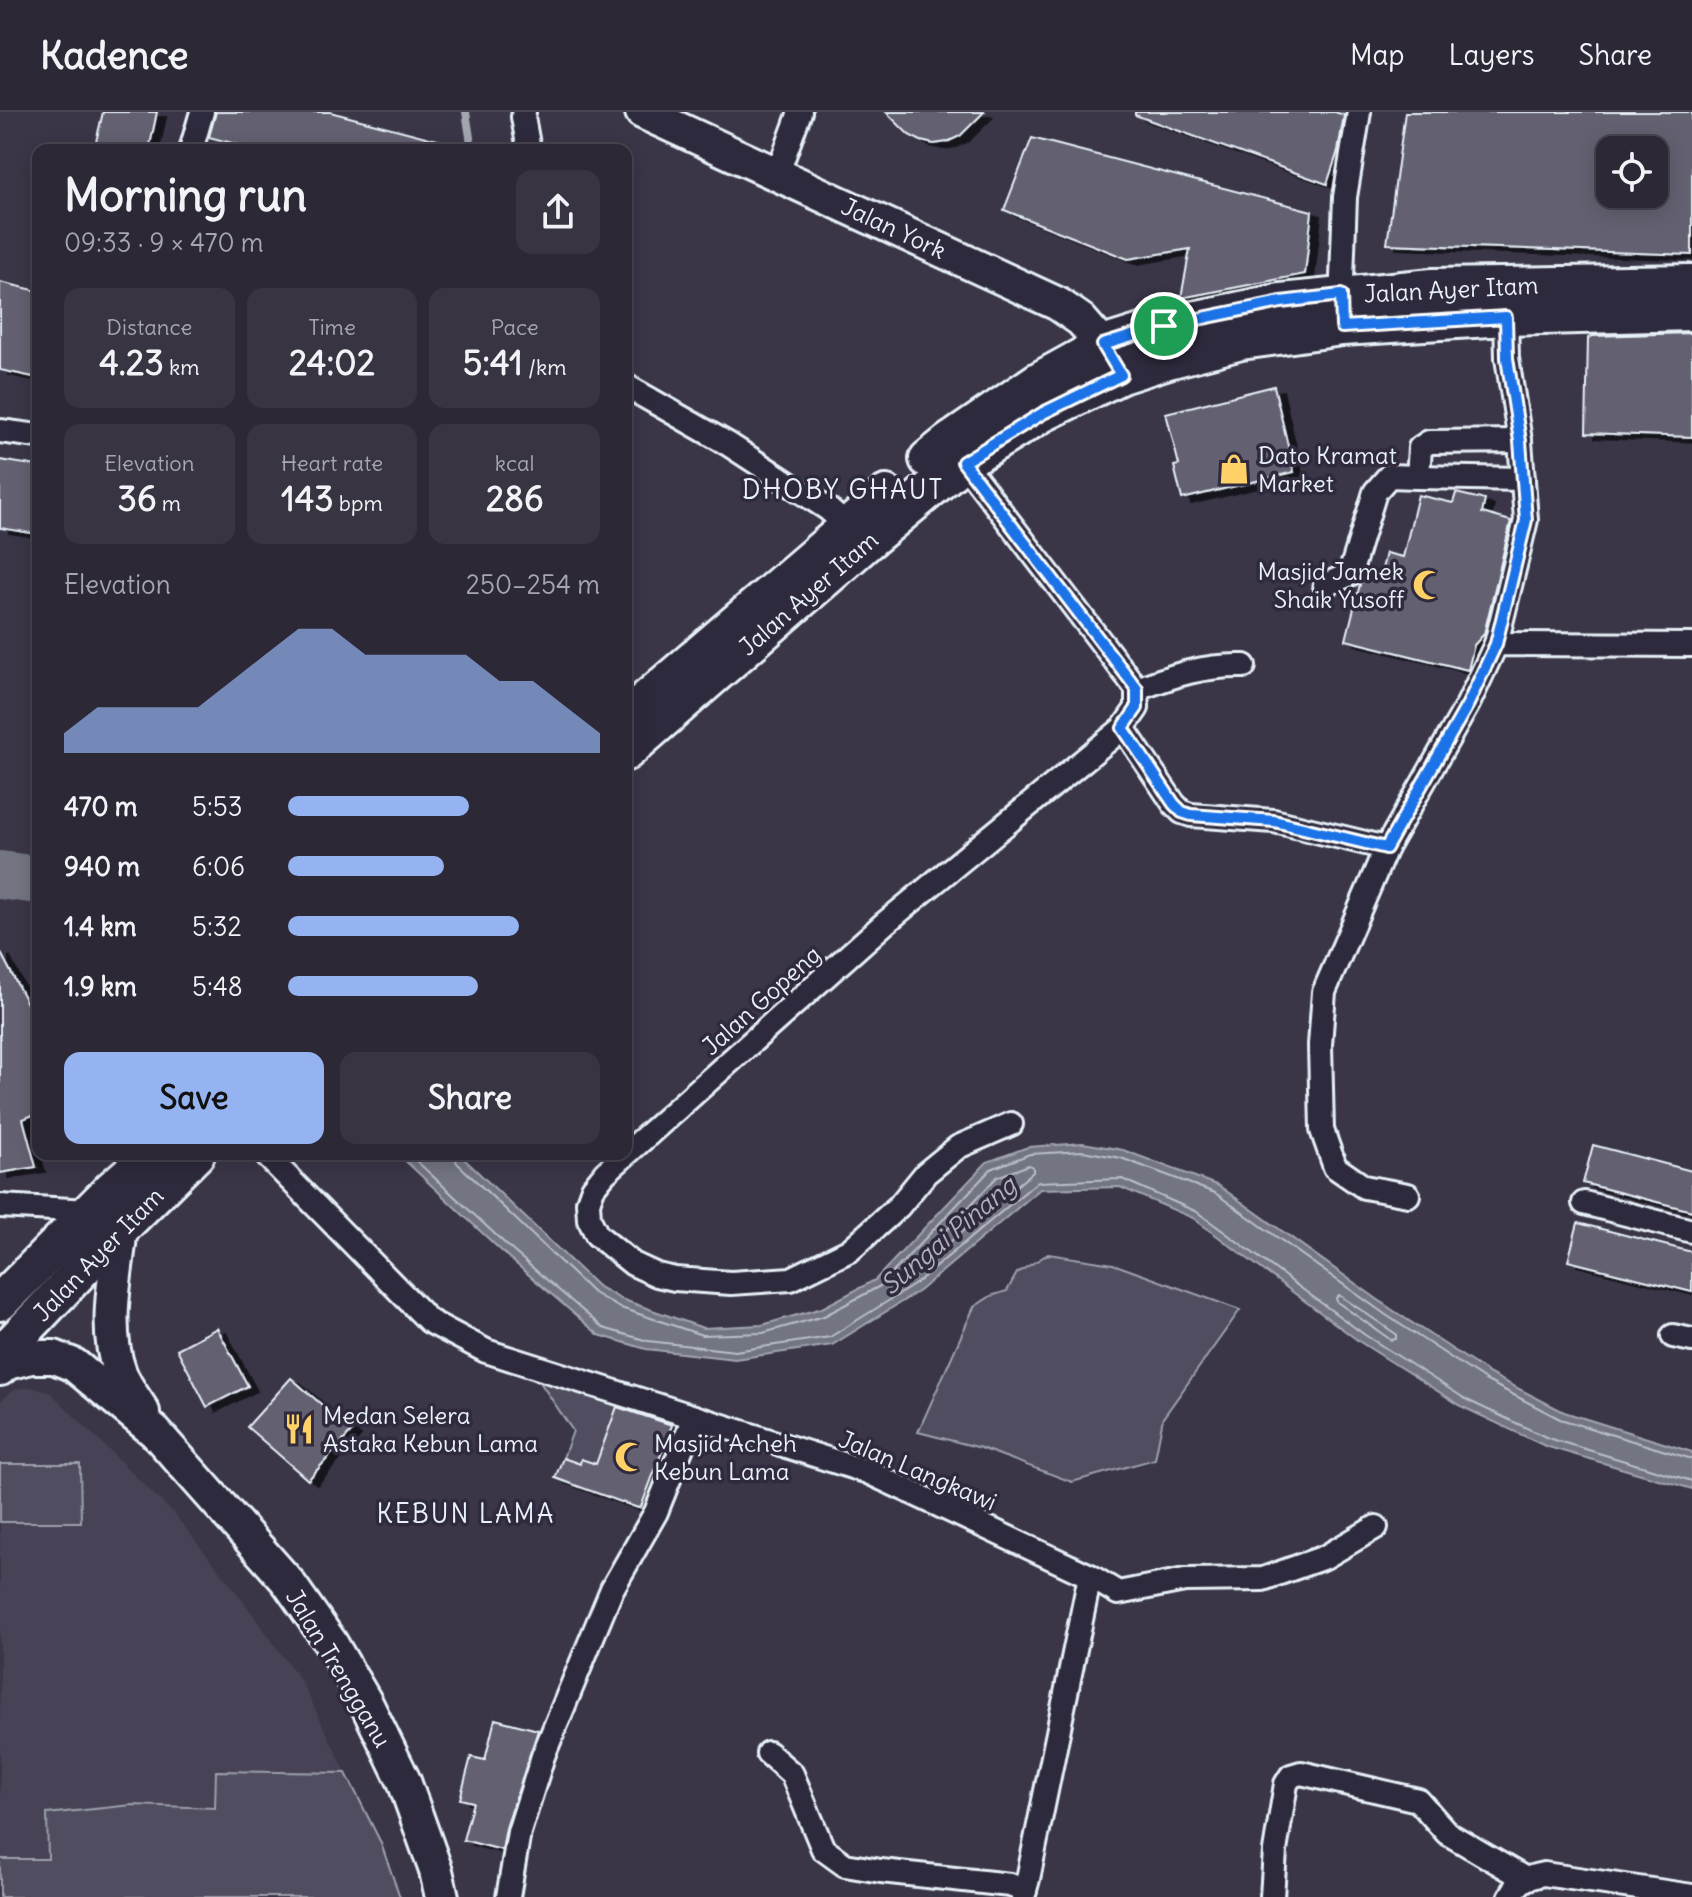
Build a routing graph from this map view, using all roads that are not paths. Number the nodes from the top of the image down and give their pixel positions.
1 (202, 112) edge
2 (524, 112) edge
3 (642, 112) edge
4 (800, 112) edge
5 (1359, 112) edge
6 (193, 144) edge
7 (528, 144) edge
8 (777, 175) junction
9 (1692, 283) edge
10 (1342, 311) junction
11 (1692, 312) edge
12 (1506, 317) junction
13 (1112, 360) junction
14 (632, 389) edge
15 (0, 431) edge
16 (32, 435) edge
17 (1520, 441) junction
18 (963, 462) junction
19 (1418, 477) junction
20 (1523, 479) junction
21 (847, 526) junction
22 (1325, 585) dead end
23 (1496, 644) junction
24 (1692, 645) edge
25 (1244, 666) dead end
26 (1137, 689) junction
27 (632, 712) edge
28 (1123, 728) junction
29 (632, 747) edge
30 (1386, 848) junction
31 (1011, 1124) dead end
32 (632, 1149) edge
33 (145, 1160) edge
34 (190, 1160) edge
35 (271, 1160) edge
36 (620, 1160) edge
37 (1408, 1195) dead end
38 (1584, 1203) dead end
39 (0, 1206) edge
40 (89, 1211) junction
41 (121, 1228) junction
42 (1692, 1231) edge
43 (0, 1302) edge
44 (0, 1356) edge
45 (0, 1369) edge
46 (694, 1417) junction
47 (155, 1432) junction
48 (1376, 1527) dead end
49 (1090, 1576) junction
50 (768, 1753) dead end
51 (1524, 1878) junction
52 (1024, 1894) edge
53 (1692, 1896) edge
54 (442, 1897) edge
55 (508, 1897) edge
56 (1272, 1897) edge
57 (1510, 1897) edge

1 - 6 street
2 - 7 street
3 - 8 main road, Jalan York
4 - 8 street
5 - 10 street
8 - 13 main road, Jalan York
9 - 10 main road, Jalan Ayer Itam
10 - 12 main road, Jalan Ayer Itam
10 - 13 main road, Jalan Ayer Itam
11 - 12 main road, Jalan Ayer Itam
12 - 17 street
13 - 18 main road, Jalan Ayer Itam
13 - 21 main road, Jalan Ayer Itam
14 - 21 street
15 - 16 street
17 - 19 street
17 - 20 street
18 - 26 street
18 - 29 main road, Jalan Ayer Itam
19 - 20 street
19 - 22 street
20 - 23 street
21 - 27 main road, Jalan Ayer Itam
23 - 24 street
23 - 30 street
25 - 26 street
26 - 28 street, Jalan Gopeng
28 - 30 street
28 - 32 street, Jalan Gopeng
30 - 37 street
31 - 36 street, Jalan Gopeng
33 - 40 main road, Jalan Ayer Itam
34 - 41 main road, Jalan Ayer Itam
35 - 46 street, Jalan Langkawi
38 - 42 street
39 - 40 street
40 - 43 main road, Jalan Ayer Itam
41 - 44 main road, Jalan Ayer Itam
41 - 47 main road, Jalan Trengganu
45 - 47 main road, Jalan Trengganu
46 - 49 street, Jalan Langkawi
46 - 55 street
47 - 54 main road, Jalan Trengganu
48 - 49 street, Jalan Langkawi
49 - 52 street
50 - 52 street
51 - 53 street
51 - 56 street
51 - 57 street

